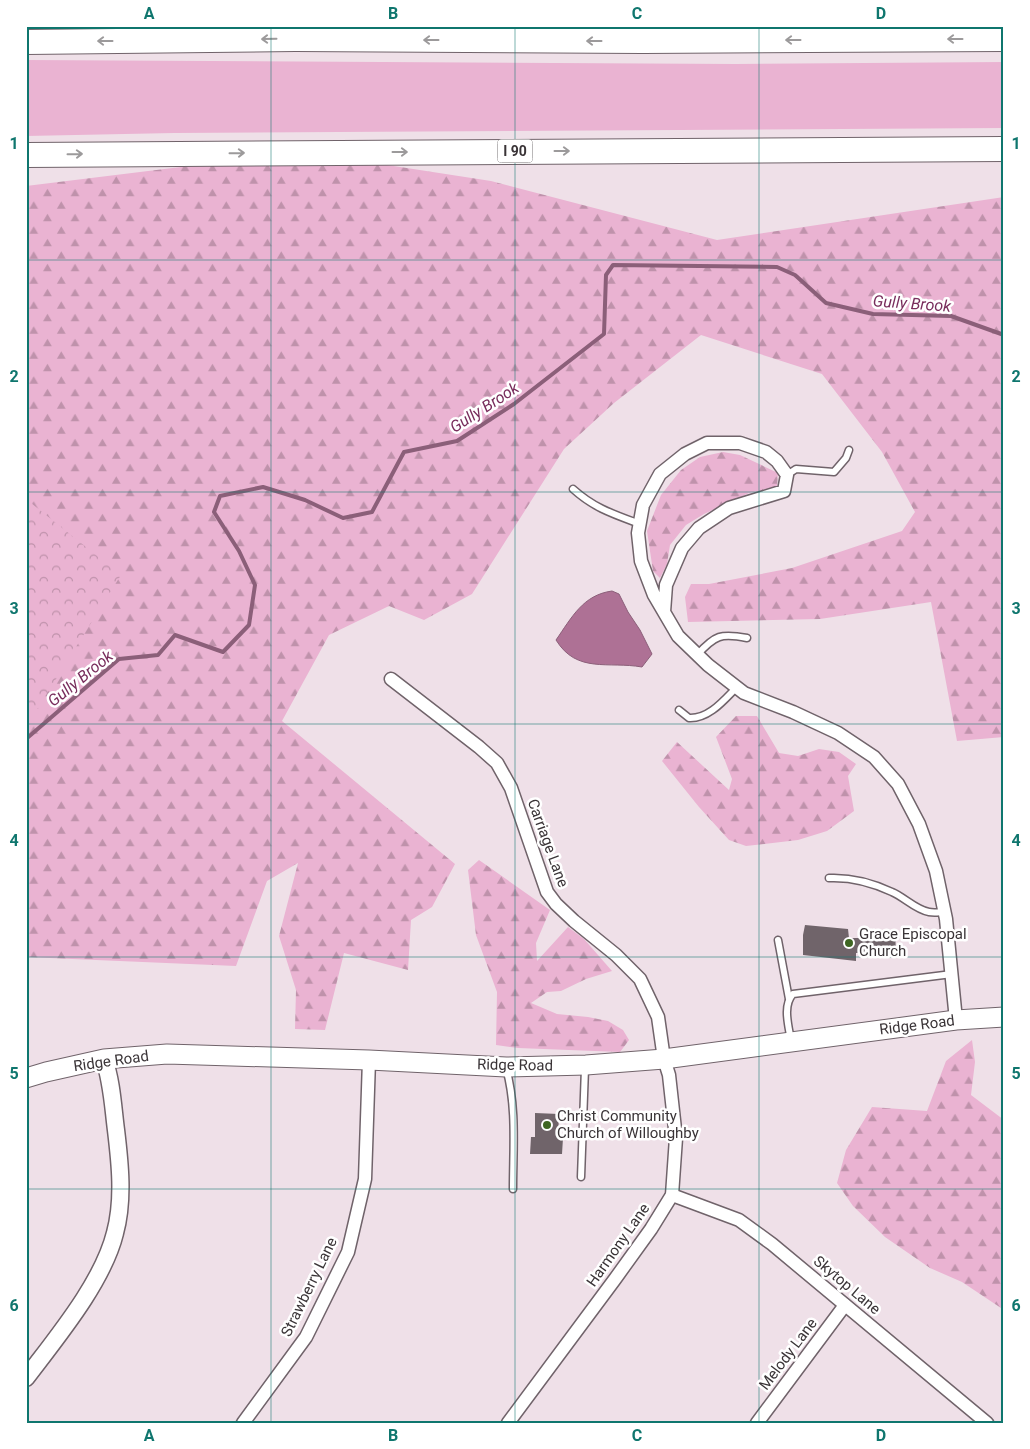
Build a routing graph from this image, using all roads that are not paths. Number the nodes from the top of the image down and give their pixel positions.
1 (214, 26) edge
2 (1004, 39) edge
3 (154, 41) junction
4 (26, 42) edge
5 (1004, 149) edge
6 (26, 155) edge
7 (849, 450) dead end
8 (787, 475) junction
9 (573, 488) dead end
10 (640, 524) junction
11 (664, 612) junction
12 (747, 638) dead end
13 (697, 655) junction
14 (390, 679) dead end
15 (737, 687) junction
16 (679, 710) dead end
17 (829, 878) dead end
18 (945, 912) junction
19 (778, 940) dead end
20 (952, 974) junction
21 (789, 999) junction
22 (1004, 1017) edge
23 (956, 1020) junction
24 (791, 1042) junction
25 (104, 1059) junction
26 (664, 1059) junction
27 (369, 1060) junction
28 (586, 1065) junction
29 (506, 1067) junction
30 (26, 1078) edge
31 (581, 1177) dead end
32 (512, 1189) dead end
33 (672, 1195) junction
34 (846, 1305) junction
35 (26, 1378) edge
36 (243, 1423) edge
37 (508, 1423) edge
38 (757, 1423) edge
39 (987, 1423) edge

1 - 3 lane
2 -> 3 highway
3 -> 4 highway
6 -> 5 highway, I 90
7 - 8 lane
8 - 10 street
8 - 11 street
9 - 10 lane
10 - 11 street
11 - 13 street
12 - 13 lane
13 - 15 street
14 - 26 street, Carriage Lane
15 - 16 lane
15 - 18 street
17 - 18 lane
18 - 20 street
19 - 21 lane
20 - 21 lane
20 - 23 street
21 - 24 lane
22 - 23 main road, Ridge Road
23 - 24 main road, Ridge Road
24 - 26 main road, Ridge Road
25 - 27 main road, Ridge Road
25 - 30 main road, Ridge Road
25 - 35 street
26 - 28 main road, Ridge Road
26 - 33 street, Harmony Lane
27 - 29 main road, Ridge Road
27 - 36 street, Strawberry Lane
28 - 29 main road, Ridge Road
28 - 31 lane
29 - 32 lane
33 - 34 street, Skytop Lane
33 - 37 street, Harmony Lane
34 - 38 street, Melody Lane
34 - 39 street, Skytop Lane

